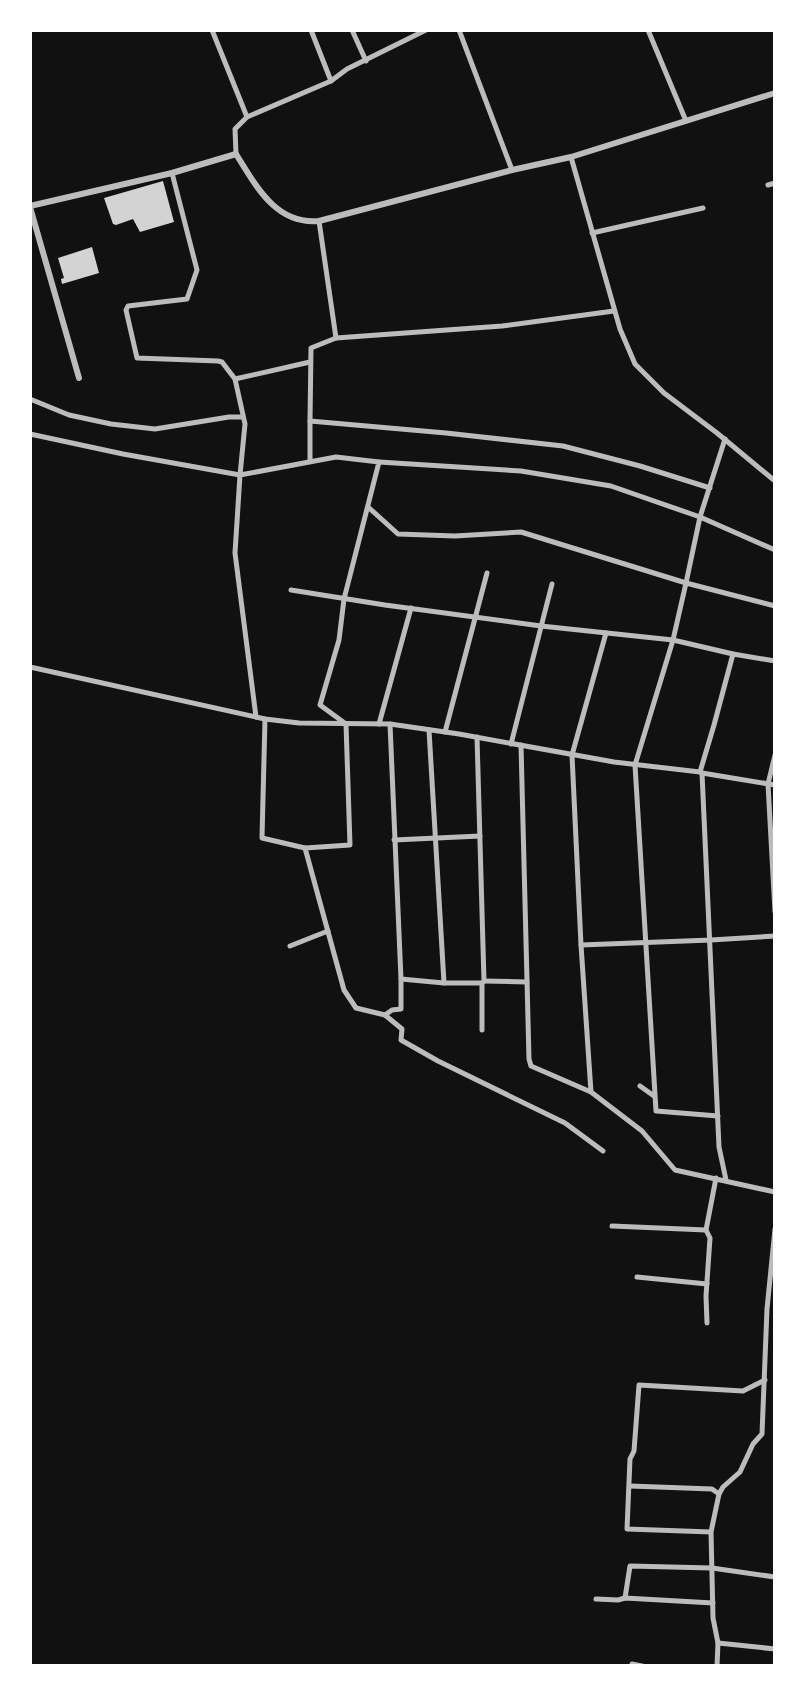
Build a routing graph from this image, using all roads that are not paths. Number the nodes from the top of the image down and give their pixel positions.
1 (212, 30) edge
2 (311, 30) edge
3 (352, 30) edge
4 (426, 30) edge
5 (459, 30) edge
6 (648, 30) edge
7 (366, 61) junction
8 (331, 81) junction
9 (775, 93) edge
10 (247, 117) junction
11 (686, 122) junction
12 (236, 154) junction
13 (571, 157) junction
14 (512, 170) junction
15 (172, 173) junction
16 (30, 207) edge
17 (703, 208) dead end
18 (319, 221) junction
19 (592, 233) junction
20 (614, 311) junction
21 (336, 338) junction
22 (310, 362) junction
23 (79, 378) dead end
24 (235, 379) junction
25 (30, 399) edge
26 (242, 417) junction
27 (310, 421) junction
28 (30, 434) edge
29 (725, 439) junction
30 (310, 461) junction
31 (379, 462) junction
32 (240, 475) junction
33 (775, 481) edge
34 (710, 488) junction
35 (368, 507) junction
36 (700, 517) junction
37 (775, 550) edge
38 (487, 573) dead end
39 (686, 583) junction
40 (552, 584) dead end
41 (291, 590) dead end
42 (344, 599) junction
43 (775, 606) edge
44 (411, 608) junction
45 (476, 616) junction
46 (541, 626) junction
47 (606, 633) junction
48 (673, 640) junction
49 (733, 654) junction
50 (775, 661) edge
51 (30, 667) edge
52 (256, 717) junction
53 (265, 719) junction
54 (346, 724) junction
55 (379, 724) junction
56 (390, 724) junction
57 (429, 730) junction
58 (445, 732) junction
59 (477, 737) junction
60 (511, 744) junction
61 (521, 745) junction
62 (572, 755) junction
63 (775, 755) edge
64 (635, 765) junction
65 (701, 772) junction
66 (772, 784) edge
67 (480, 836) junction
68 (435, 838) junction
69 (394, 840) junction
70 (305, 848) junction
71 (775, 912) edge
72 (328, 931) junction
73 (775, 936) edge
74 (711, 940) junction
75 (645, 942) junction
76 (581, 945) junction
77 (290, 946) dead end
78 (401, 979) junction
79 (483, 982) junction
80 (528, 982) junction
81 (444, 983) junction
82 (385, 1015) junction
83 (482, 1030) dead end
84 (640, 1086) dead end
85 (591, 1092) junction
86 (655, 1097) junction
87 (718, 1116) junction
88 (603, 1151) dead end
89 (716, 1178) junction
90 (726, 1180) junction
91 (775, 1192) edge
92 (612, 1226) dead end
93 (775, 1229) edge
94 (706, 1230) junction
95 (774, 1253) edge
96 (637, 1277) dead end
97 (707, 1284) junction
98 (767, 1309) junction
99 (775, 1311) edge
100 (707, 1323) dead end
101 (765, 1380) junction
102 (630, 1486) junction
103 (719, 1494) junction
104 (711, 1532) junction
105 (712, 1568) junction
106 (775, 1577) edge
107 (625, 1598) junction
108 (596, 1599) dead end
109 (713, 1603) junction
110 (718, 1643) junction
111 (775, 1649) edge
112 (632, 1664) dead end
113 (642, 1666) edge
114 (717, 1666) edge

1 - 10 street
2 - 8 street
3 - 7 street
4 - 7 street
5 - 14 street
6 - 11 street
7 - 8 street
8 - 10 street
9 - 11 street
10 - 12 street
11 - 13 street
12 - 15 street
12 - 18 street
13 - 14 street
13 - 19 street
14 - 18 street
15 - 16 street
15 - 24 street
16 - 23 street
17 - 19 street
18 - 21 street
19 - 20 street
20 - 21 street
20 - 29 street
21 - 22 street
22 - 24 street
22 - 27 street
24 - 26 street
25 - 26 street
26 - 32 street
27 - 30 street
27 - 34 street
28 - 32 street
29 - 33 street
29 - 34 street
30 - 31 street
30 - 32 street
31 - 35 street
31 - 36 street
32 - 52 street
34 - 36 street
35 - 39 street
35 - 42 street
36 - 37 street
36 - 39 street
38 - 45 street
39 - 43 street
39 - 48 street
40 - 46 street
41 - 42 street
42 - 44 street
42 - 54 street
44 - 45 street
44 - 55 street
45 - 46 street
45 - 58 street
46 - 47 street
46 - 60 street
47 - 48 street
47 - 62 street
48 - 49 street
48 - 64 street
49 - 50 street
49 - 65 street
51 - 52 street
52 - 53 street
53 - 54 street
53 - 70 street
54 - 55 street
54 - 70 street
55 - 56 street
56 - 57 street
56 - 69 street
57 - 58 street
57 - 68 street
58 - 59 street
59 - 60 street
59 - 67 street
60 - 61 street
61 - 62 street
61 - 80 street
62 - 64 street
62 - 76 street
63 - 66 street
64 - 65 street
64 - 75 street
65 - 66 street
65 - 74 street
66 - 71 street
67 - 68 street
67 - 79 street
68 - 69 street
68 - 81 street
69 - 78 street
70 - 72 street
72 - 77 street
72 - 82 street
73 - 74 street
74 - 75 street
74 - 87 street
75 - 76 street
75 - 86 street
76 - 85 street
78 - 81 street
78 - 82 street
79 - 80 street
79 - 81 street
79 - 83 street
80 - 85 street
82 - 88 street
84 - 86 street
85 - 89 street
86 - 87 street
87 - 90 street
89 - 90 street
89 - 94 street
90 - 91 street
92 - 94 street
93 - 95 street
94 - 97 street
95 - 98 street
96 - 97 street
97 - 100 street
98 - 99 street
98 - 101 street
101 - 102 street
101 - 103 street
102 - 103 street
102 - 104 street
103 - 104 street
104 - 105 street
105 - 106 street
105 - 107 street
105 - 109 street
107 - 108 street
107 - 109 street
109 - 110 street
110 - 111 street
110 - 114 street
112 - 113 street

